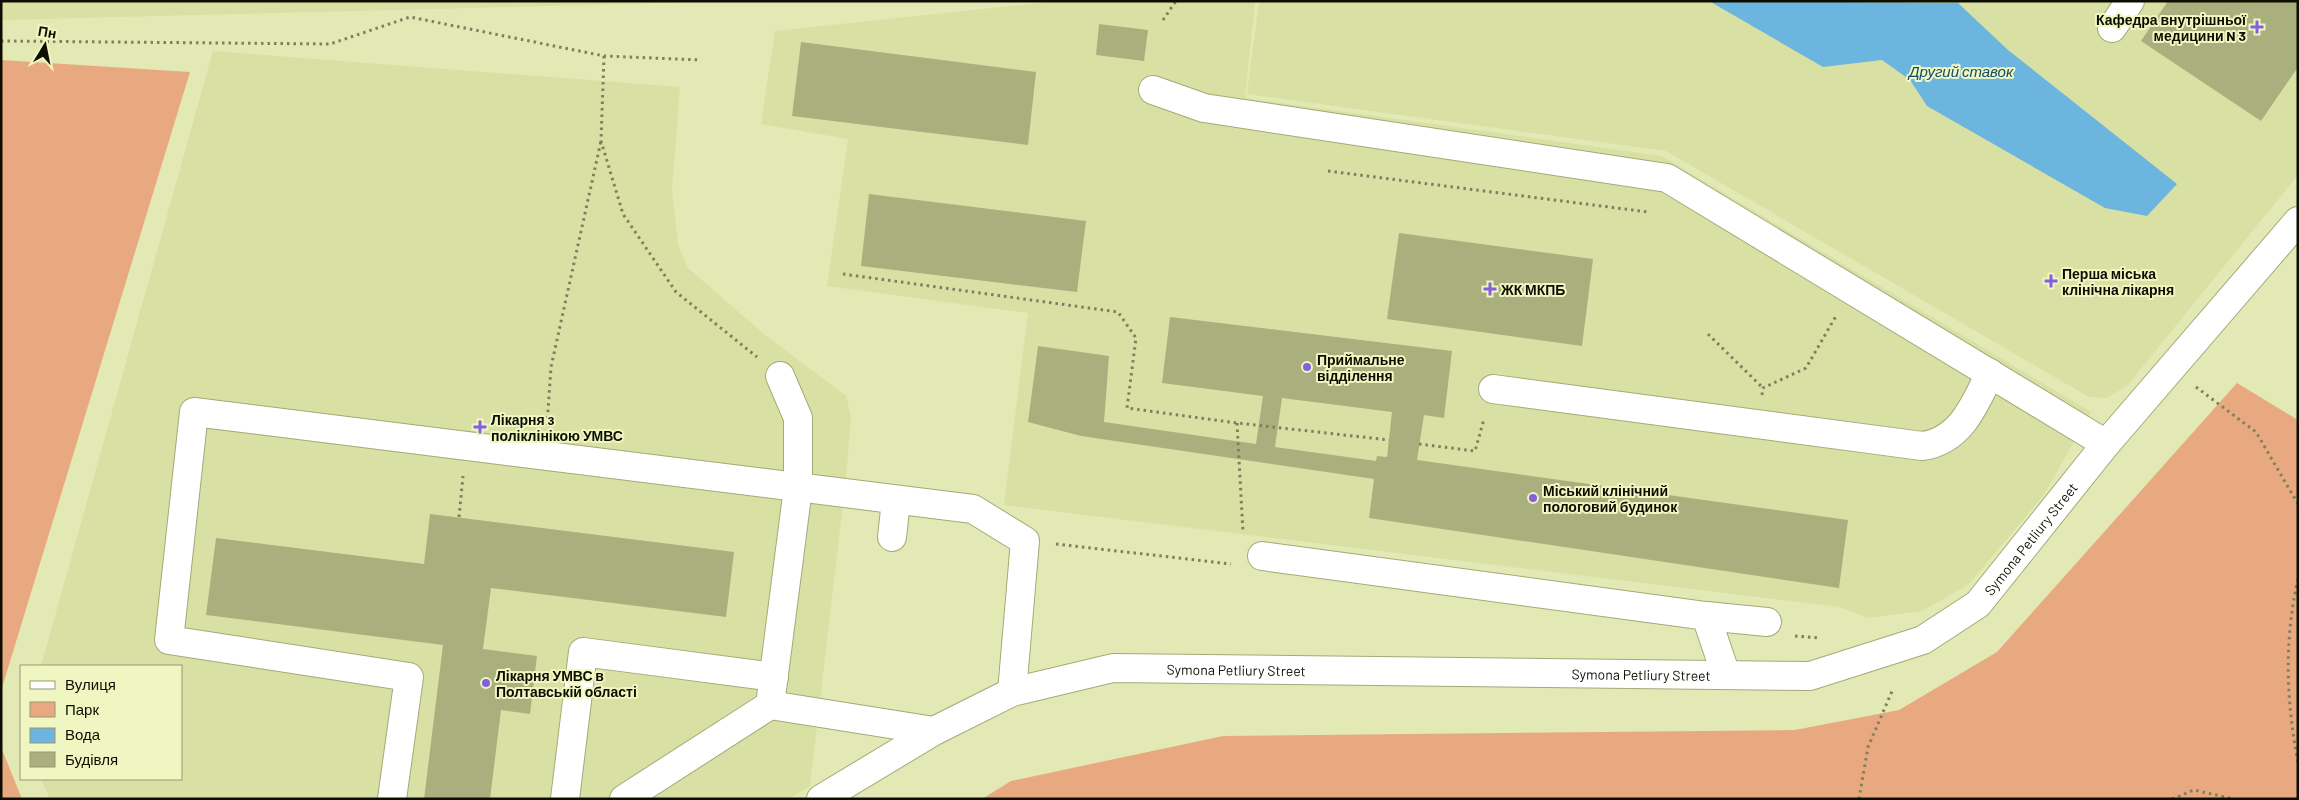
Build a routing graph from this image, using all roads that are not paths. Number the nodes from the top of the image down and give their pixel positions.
1 (2130, 1) edge
2 (2112, 28) dead end
3 (1153, 90) dead end
4 (2298, 221) edge
5 (1990, 373) junction
6 (780, 376) road end
7 (1493, 389) road end
8 (2106, 444) junction
9 (798, 488) junction
10 (896, 500) junction
11 (892, 537) dead end
12 (1262, 556) dead end
13 (1706, 616) junction
14 (1766, 622) dead end
15 (1726, 675) junction
16 (774, 677) junction
17 (1012, 692) junction
18 (770, 705) junction
19 (934, 731) junction
20 (392, 799) edge
21 (565, 799) edge
22 (624, 799) edge
23 (821, 799) edge

1 - 2 street
3 - 5 street
4 - 8 street, Symona Petliury Street
5 - 7 street
5 - 8 street
6 - 9 street
8 - 15 street, Symona Petliury Street
9 - 10 street
9 - 16 street
9 - 20 street
10 - 11 street
10 - 17 street
12 - 13 street
13 - 14 street
13 - 15 street
15 - 17 street, Symona Petliury Street
16 - 18 street
16 - 21 street
17 - 19 street, Symona Petliury Street
18 - 19 street
18 - 22 street
19 - 23 street, Symona Petliury Street

